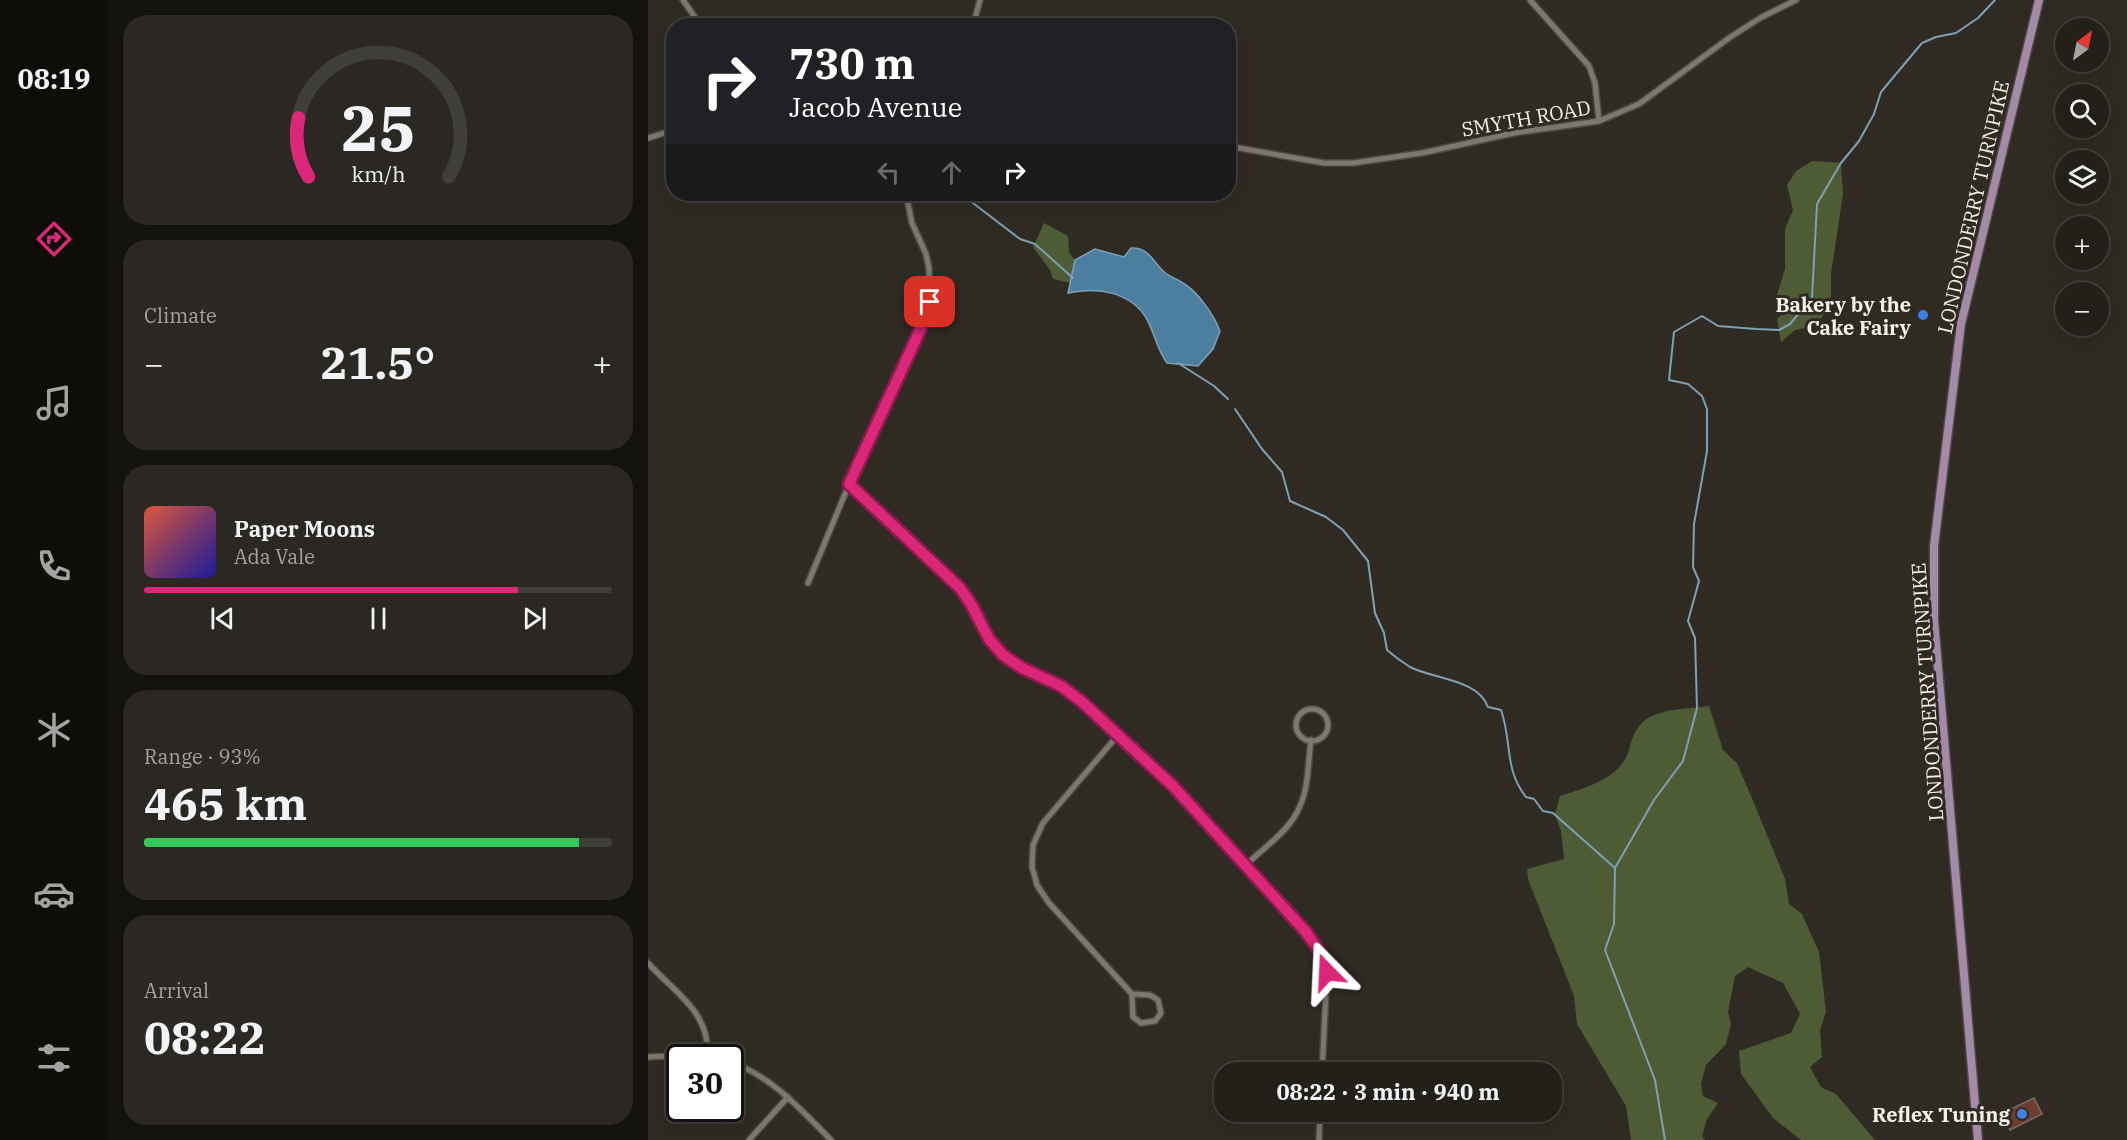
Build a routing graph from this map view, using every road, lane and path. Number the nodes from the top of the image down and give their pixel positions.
1 (683, 0) edge
2 (980, 0) edge
3 (1530, 0) edge
4 (1796, 0) edge
5 (2039, 0) edge
6 (695, 18) edge
7 (975, 18) edge
8 (1599, 121) junction
9 (666, 132) edge
10 (648, 138) edge
11 (1236, 147) edge
12 (907, 201) edge
13 (849, 484) junction
14 (808, 583) dead end
15 (1118, 735) junction
16 (1311, 740) junction
17 (1245, 866) junction
18 (648, 963) edge
19 (1132, 994) junction
20 (707, 1044) edge
21 (666, 1056) edge
22 (648, 1057) edge
23 (1323, 1062) edge
24 (744, 1068) edge
25 (788, 1097) junction
26 (1320, 1122) edge
27 (749, 1140) edge
28 (831, 1140) edge
29 (1319, 1140) edge
30 (1978, 1140) edge

1 - 6 street
2 - 7 street
3 - 8 street
4 - 8 street, SMYTH ROAD
5 - 30 main road, LONDONDERRY TURNPIKE
8 - 11 street, SMYTH ROAD
9 - 10 street
12 - 13 street
13 - 14 street
13 - 15 street
15 - 17 street
15 - 19 street
16 - 16 street
16 - 17 street
17 - 23 street
18 - 20 street
19 - 19 street
21 - 22 street
24 - 25 street
25 - 27 street
25 - 28 street
26 - 29 street

